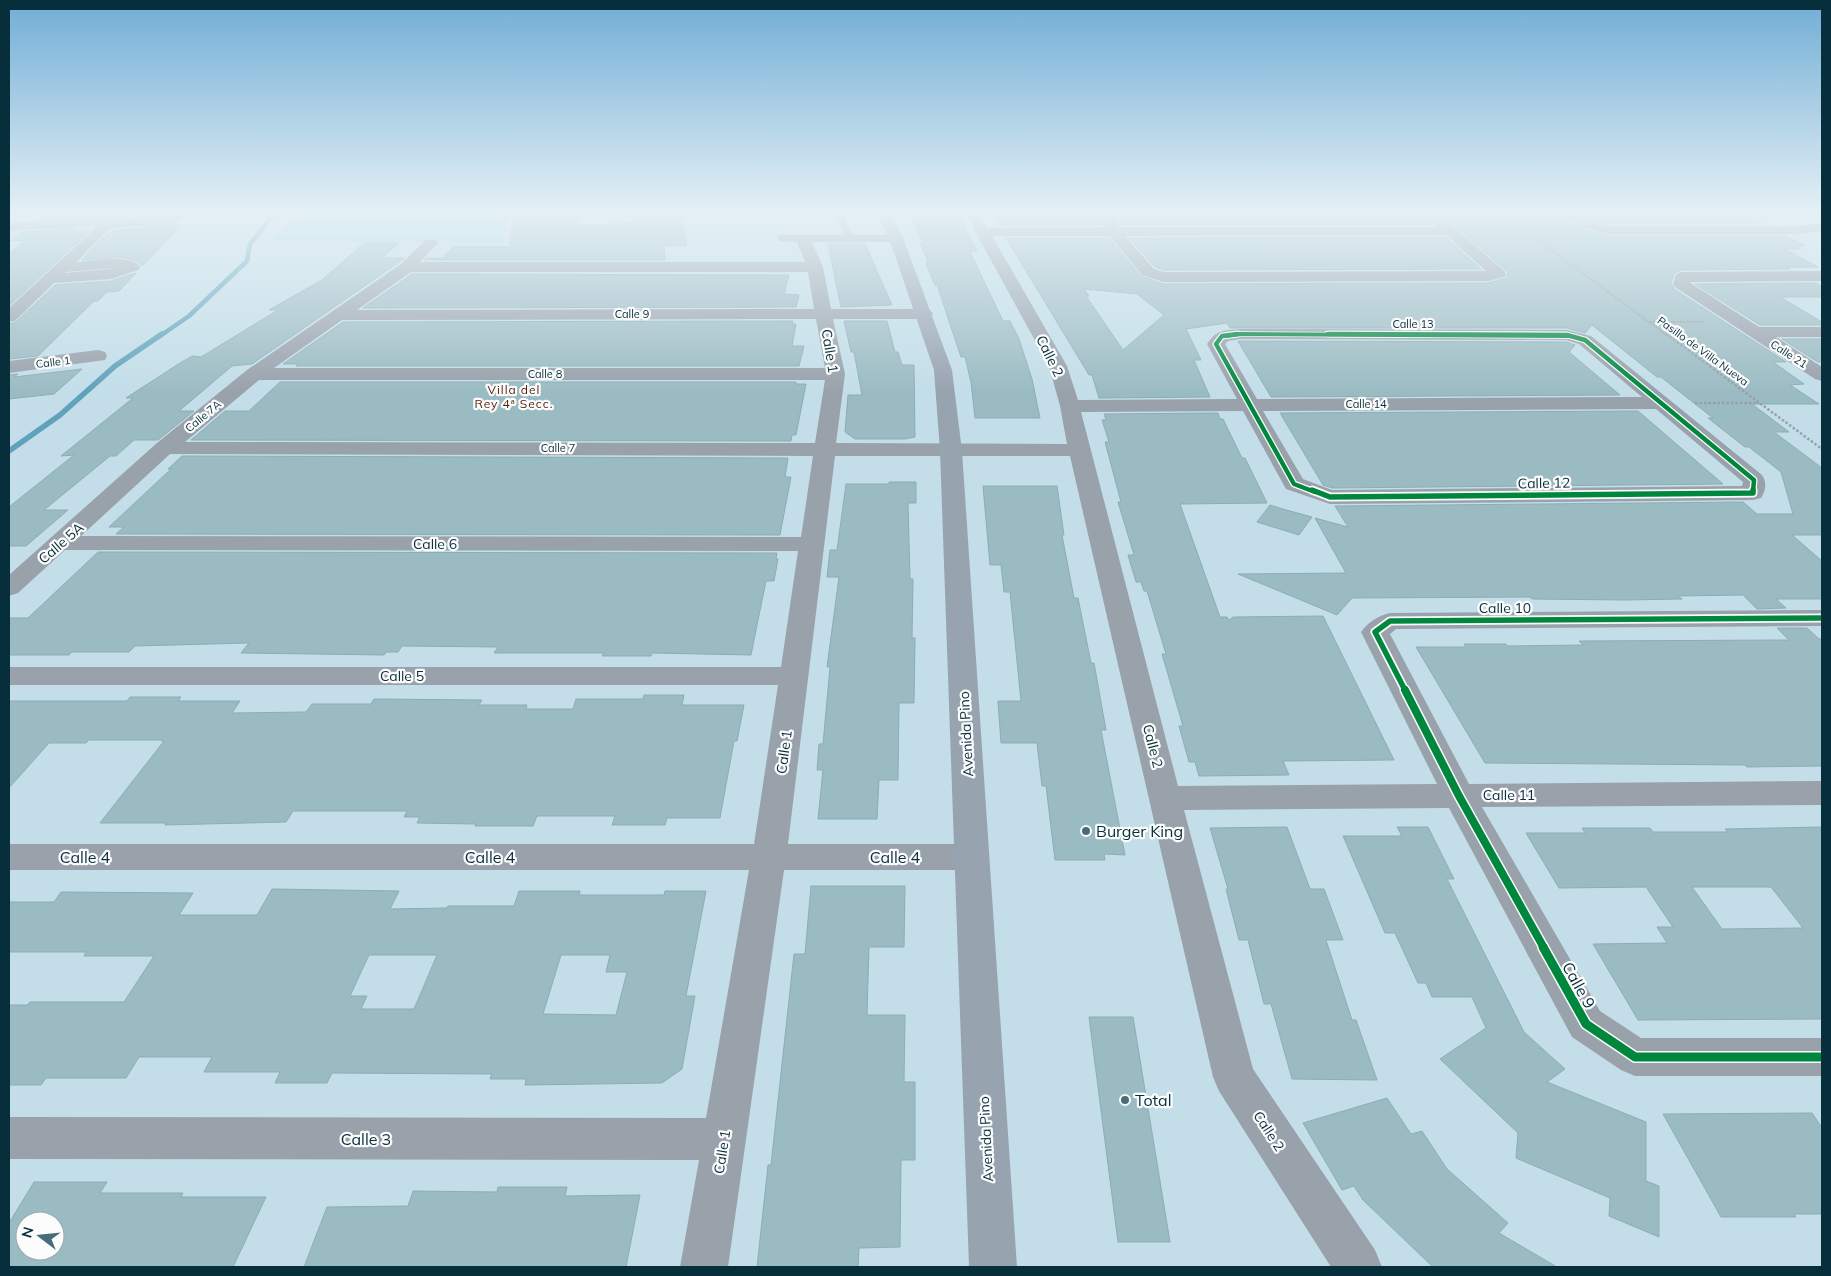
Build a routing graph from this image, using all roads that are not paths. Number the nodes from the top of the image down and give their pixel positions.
1 (56, 273) edge
2 (116, 273) edge
3 (399, 273) edge
4 (816, 273) edge
5 (908, 273) edge
6 (1006, 273) edge
7 (1150, 273) edge
8 (1496, 273) edge
9 (1822, 276) edge
10 (49, 279) junction
11 (824, 314) junction
12 (924, 314) junction
13 (340, 315) junction
14 (9, 317) edge
15 (1756, 332) junction
16 (1822, 332) edge
17 (98, 356) dead end
18 (9, 367) edge
19 (254, 374) junction
20 (835, 374) junction
21 (1822, 375) edge
22 (1661, 403) junction
23 (1251, 405) junction
24 (1070, 406) junction
25 (165, 448) junction
26 (826, 448) junction
27 (1079, 450) junction
28 (952, 451) junction
29 (113, 497) joint
30 (59, 543) junction
31 (812, 544) junction
32 (9, 588) edge
33 (1822, 618) edge
34 (9, 676) edge
35 (795, 676) junction
36 (1822, 793) edge
37 (1458, 796) junction
38 (1166, 798) junction
39 (769, 856) junction
40 (9, 857) edge
41 (972, 857) junction
42 (1822, 1057) edge
43 (9, 1138) edge
44 (724, 1139) junction
45 (704, 1267) edge
46 (993, 1267) edge
47 (1358, 1267) edge

1 - 10 street
2 - 10 street
3 - 13 street, Calle 7A
4 - 11 street, Calle 1
5 - 12 main road, Avenida Pino
6 - 24 street, Calle 2
7 - 8 street
9 - 15 street, Calle 21
10 - 14 street
11 - 12 street, Calle 9
11 - 13 street, Calle 9
11 - 20 street, Calle 1
12 - 28 main road, Avenida Pino
13 - 19 street, Calle 7A
15 - 16 street
15 - 21 street, Calle 21
17 - 18 street, Calle 1
19 - 20 street, Calle 8
19 - 25 street, Calle 7A
20 - 26 street, Calle 1
22 - 23 street, Calle 14
22 - 23 street, Calle 13
22 - 23 street, Calle 12
23 - 24 street, Calle 14
24 - 27 street, Calle 2
25 - 26 street, Calle 7
25 - 29 street, Calle 7A
26 - 28 street, Calle 7
26 - 31 street, Calle 1
27 - 28 street, Calle 7
27 - 38 street, Calle 2
28 - 41 main road, Avenida Pino
29 - 30 street, Calle 5A
30 - 31 street, Calle 6
30 - 32 street, Calle 5A
31 - 35 street, Calle 1
33 - 37 street, Calle 10
34 - 35 street, Calle 5
35 - 39 street, Calle 1
36 - 37 street, Calle 11
37 - 38 street, Calle 11
37 - 42 street, Calle 9
38 - 47 street, Calle 2
39 - 40 street, Calle 4
39 - 41 street, Calle 4
39 - 44 street, Calle 1
41 - 46 main road, Avenida Pino
43 - 44 street, Calle 3
44 - 45 street, Calle 1

